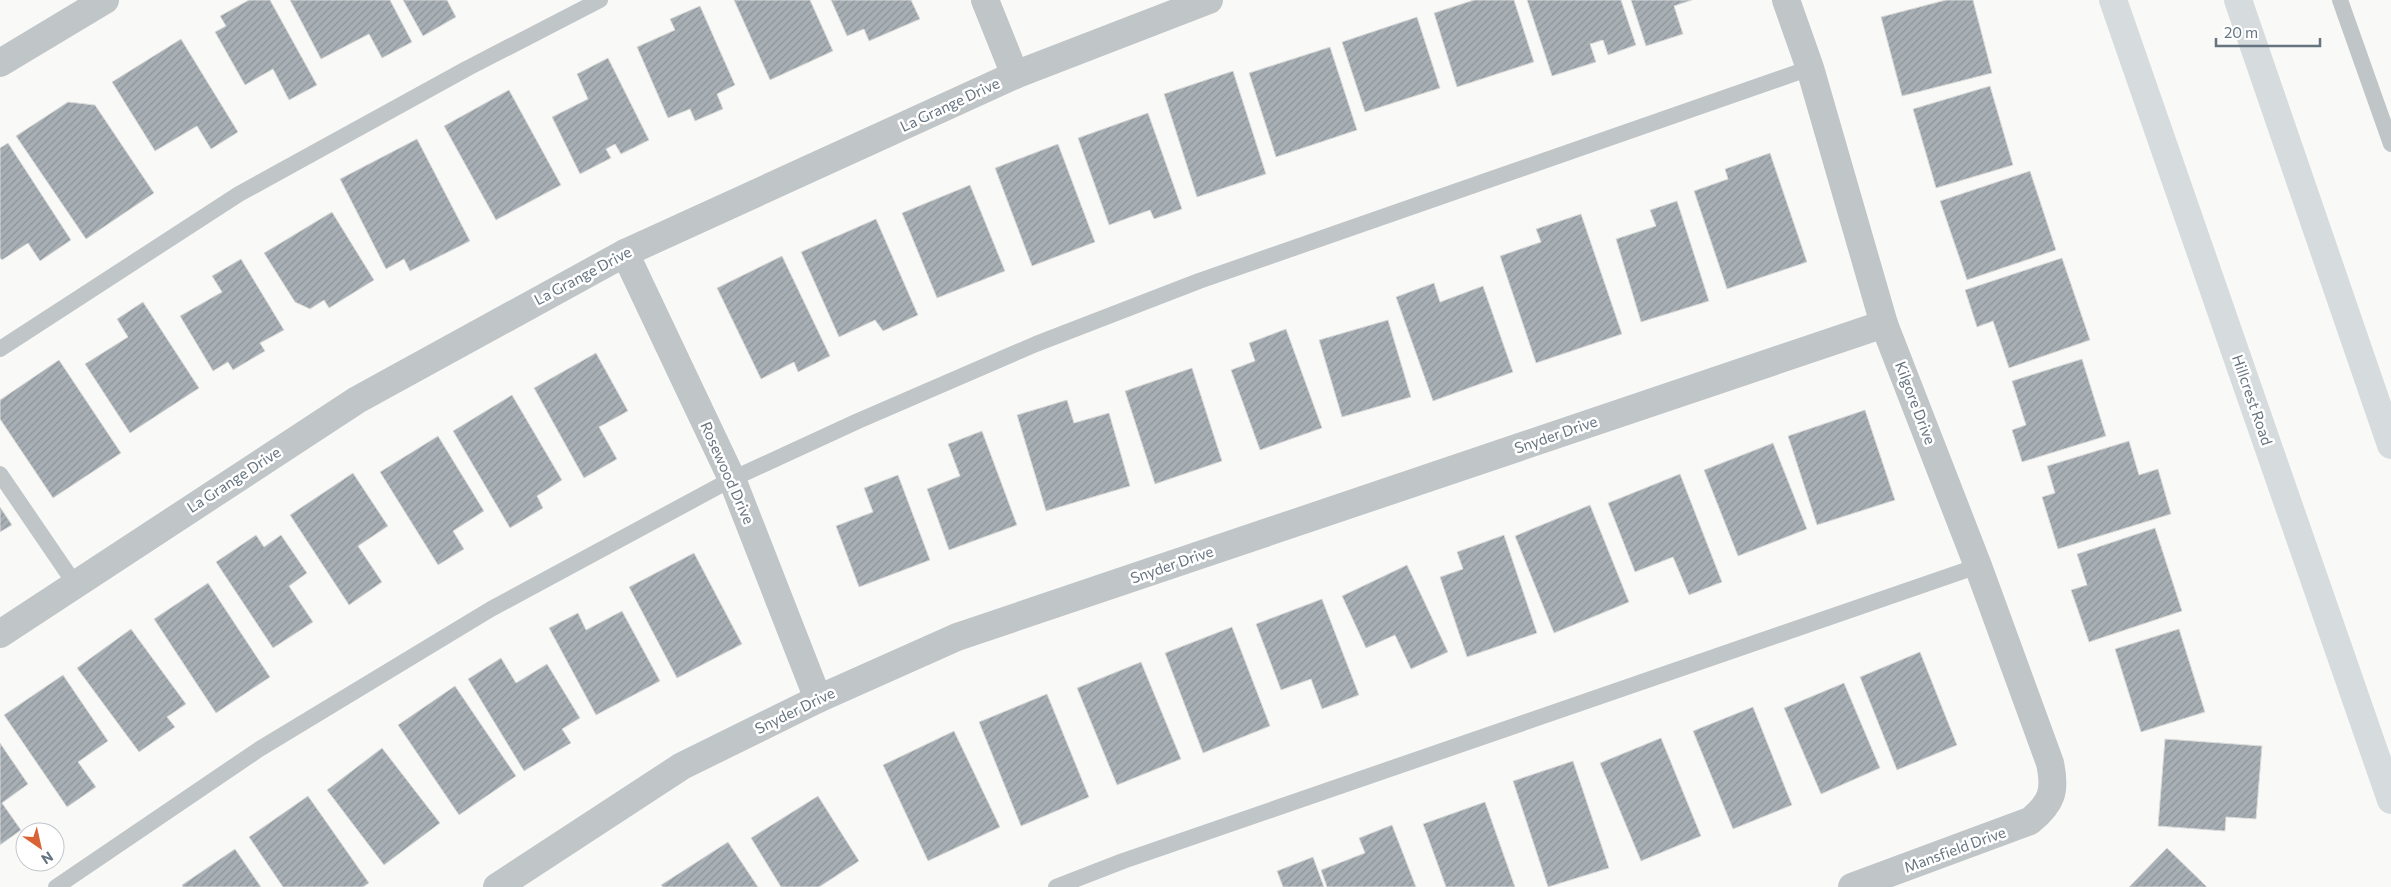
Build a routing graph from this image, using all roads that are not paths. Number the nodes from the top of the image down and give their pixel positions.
1 (105, 0) edge
2 (600, 0) edge
3 (985, 0) edge
4 (1209, 0) edge
5 (1786, 0) edge
6 (2113, 0) edge
7 (2238, 0) edge
8 (2340, 0) edge
9 (0, 63) edge
10 (1810, 68) junction
11 (1015, 75) junction
12 (2391, 144) edge
13 (625, 253) junction
14 (1884, 324) junction
15 (0, 349) edge
16 (2391, 445) edge
17 (0, 474) edge
18 (732, 479) junction
19 (1978, 566) junction
20 (75, 584) junction
21 (0, 634) edge
22 (818, 699) junction
23 (2050, 800) joint
24 (2391, 800) edge
25 (56, 887) edge
26 (497, 887) edge
27 (1056, 887) edge
28 (1852, 887) edge

1 - 9 street
2 - 15 lane
3 - 11 street
4 - 11 street, La Grange Drive
5 - 10 street, Kilgore Drive
6 - 24 main road, Hillcrest Road
7 - 16 main road
8 - 12 lane
10 - 14 street, Kilgore Drive
10 - 18 lane
11 - 13 street, La Grange Drive
13 - 18 street, Rosewood Drive
13 - 20 street, La Grange Drive
14 - 19 street, Kilgore Drive
14 - 22 street, Snyder Drive
17 - 20 lane
18 - 22 street, Rosewood Drive
18 - 25 lane
19 - 23 street, Kilgore Drive
19 - 27 lane
20 - 21 street, La Grange Drive
22 - 26 street, Snyder Drive
23 - 28 street, Mansfield Drive

